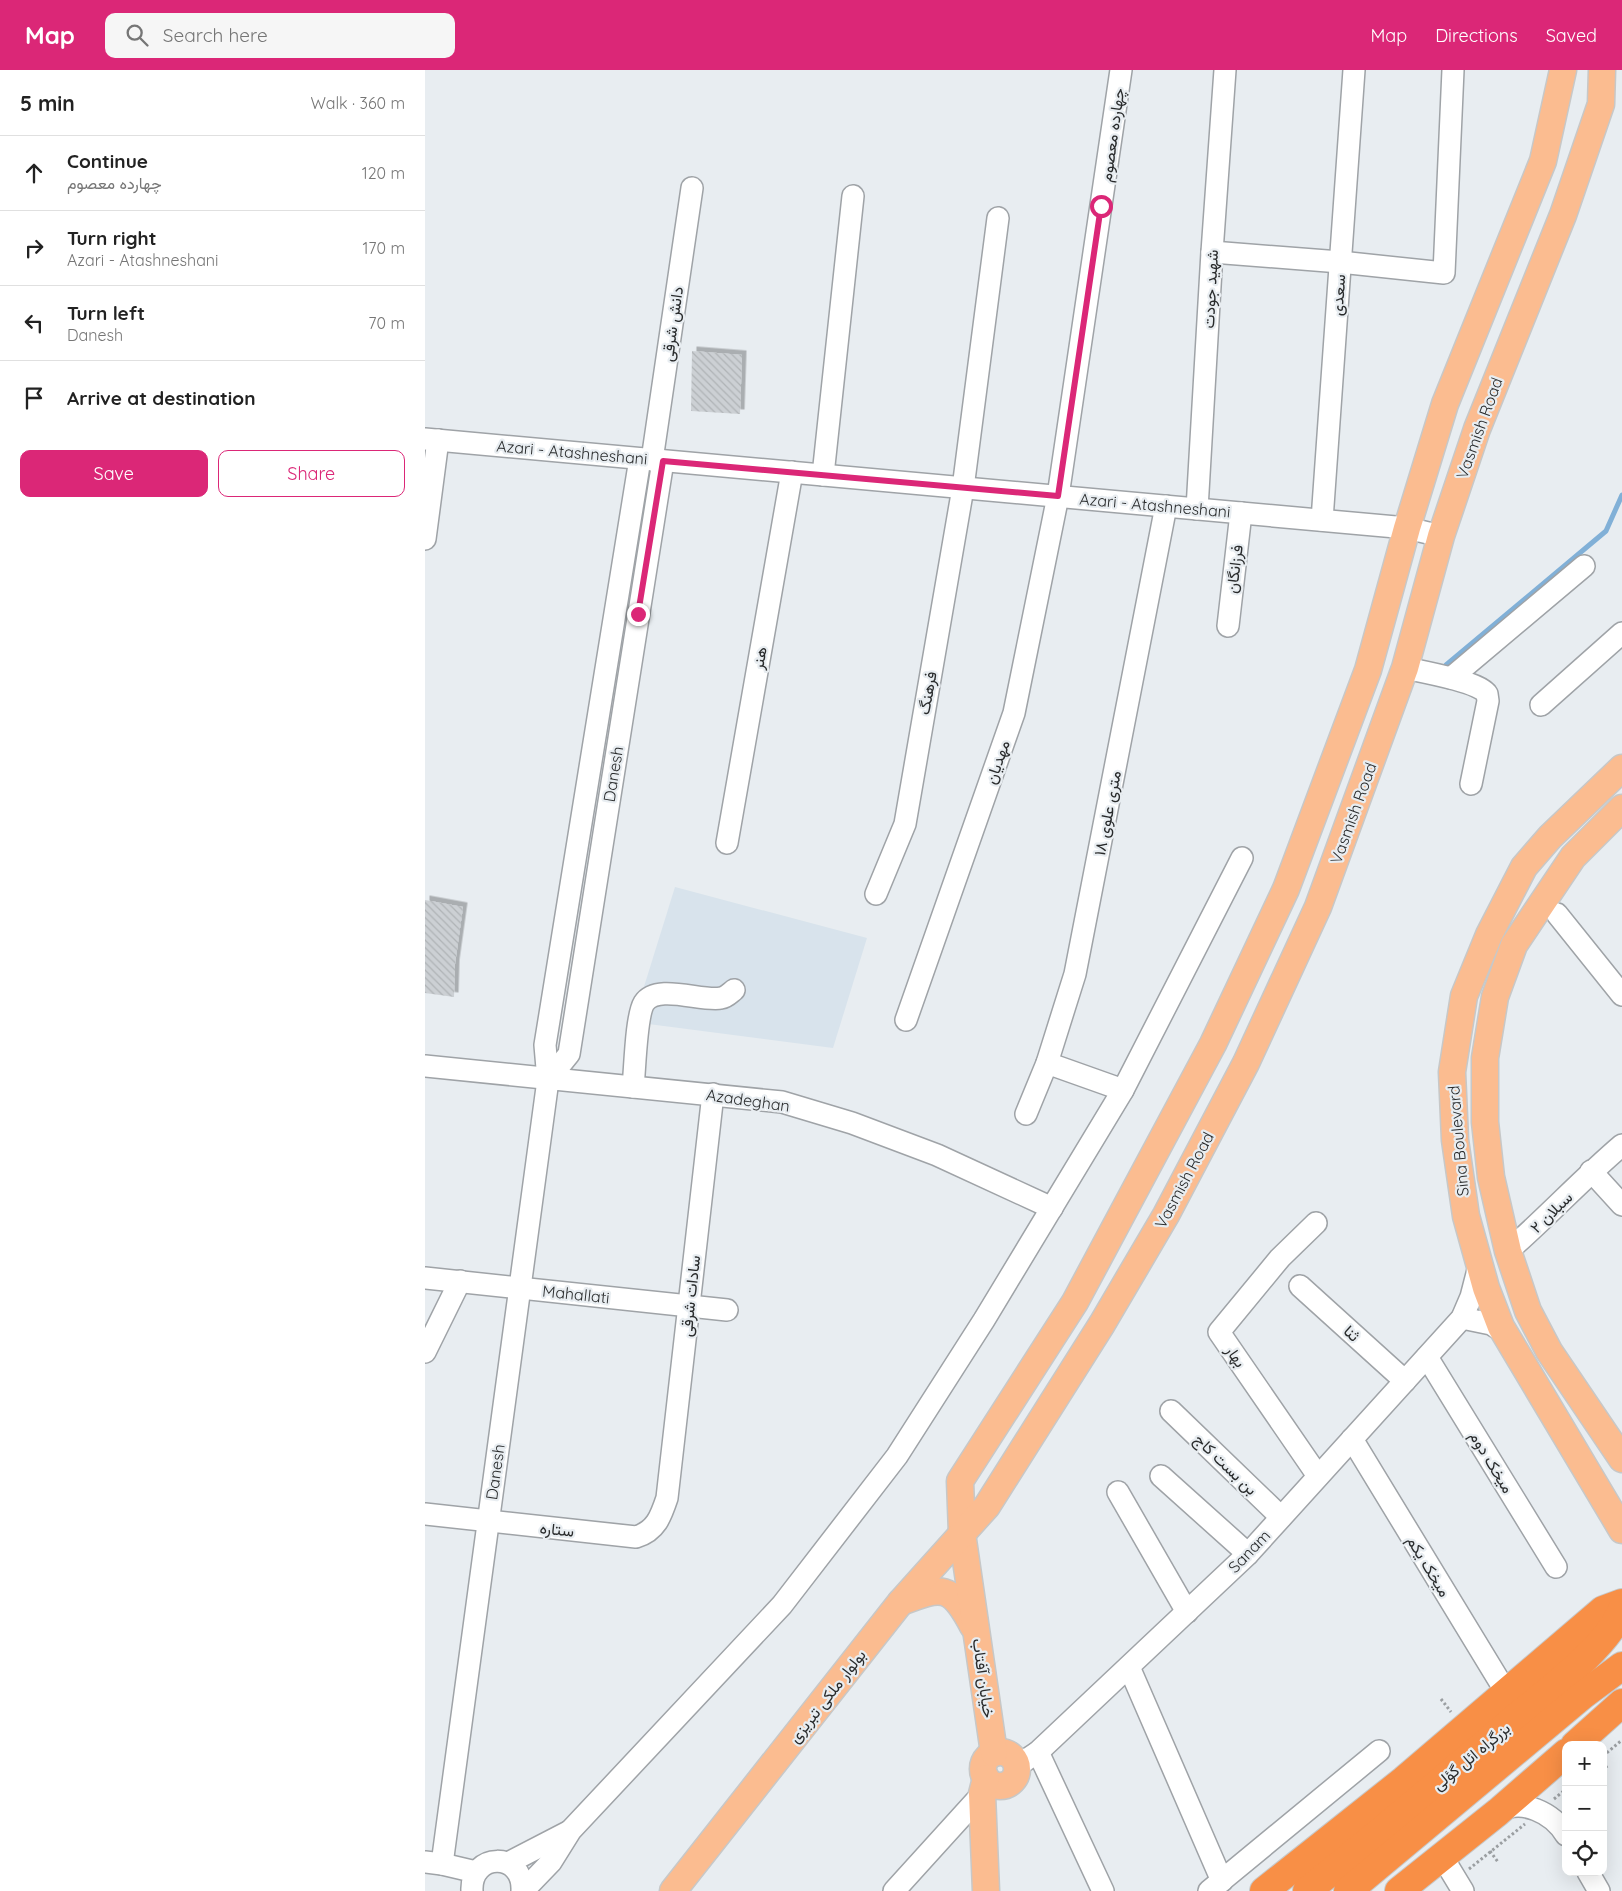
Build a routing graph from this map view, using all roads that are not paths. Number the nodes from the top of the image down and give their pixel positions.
1 (1121, 70) edge
2 (1225, 70) edge
3 (1354, 70) edge
4 (1453, 70) edge
5 (1563, 70) edge
6 (1602, 70) edge
7 (692, 188) dead end
8 (853, 196) dead end
9 (998, 218) dead end
10 (1212, 252) junction
11 (1340, 262) junction
12 (431, 440) edge
13 (652, 460) junction
14 (792, 472) junction
15 (823, 475) junction
16 (963, 488) junction
17 (1058, 496) junction
18 (1167, 506) junction
19 (1197, 509) junction
20 (1241, 513) junction
21 (1322, 520) junction
22 (1407, 528) junction
23 (1441, 536) junction
24 (425, 539) edge
25 (1583, 566) dead end
26 (1228, 626) dead end
27 (1622, 633) edge
28 (1405, 668) junction
29 (1451, 678) junction
30 (1541, 705) dead end
31 (1622, 768) edge
32 (1471, 784) dead end
33 (1622, 808) edge
34 (1550, 837) junction
35 (727, 843) dead end
36 (1573, 857) junction
37 (1241, 858) dead end
38 (876, 894) dead end
39 (1557, 914) dead end
40 (734, 990) dead end
41 (1622, 994) edge
42 (906, 1020) dead end
43 (1047, 1063) junction
44 (425, 1066) edge
45 (547, 1080) junction
46 (633, 1086) junction
47 (1123, 1090) junction
48 (713, 1094) junction
49 (1026, 1114) dead end
50 (1622, 1145) edge
51 (1591, 1171) junction
52 (1622, 1206) edge
53 (1052, 1208) junction
54 (1315, 1223) dead end
55 (1508, 1251) junction
56 (1479, 1266) junction
57 (425, 1278) edge
58 (460, 1281) junction
59 (1300, 1286) dead end
60 (519, 1288) junction
61 (689, 1306) junction
62 (727, 1310) dead end
63 (1463, 1318) junction
64 (1505, 1333) junction
65 (425, 1352) edge
66 (1427, 1357) junction
67 (1405, 1381) junction
68 (1171, 1411) dead end
69 (1352, 1439) junction
70 (1622, 1459) edge
71 (1161, 1476) dead end
72 (1318, 1476) junction
73 (1118, 1492) dead end
74 (667, 1498) joint
75 (987, 1506) junction
76 (425, 1514) edge
77 (1281, 1517) junction
78 (488, 1522) junction
79 (1622, 1530) edge
80 (962, 1533) junction
81 (1248, 1554) junction
82 (1556, 1568) dead end
83 (900, 1602) junction
84 (1622, 1603) edge
85 (974, 1604) junction
86 (1622, 1609) edge
87 (1187, 1612) junction
88 (978, 1636) junction
89 (1622, 1666) edge
90 (1129, 1668) junction
91 (1506, 1692) junction
92 (1622, 1704) edge
93 (1580, 1741) edge
94 (1379, 1751) dead end
95 (1562, 1756) edge
96 (1005, 1775) junction
97 (745, 1799) junction
98 (1498, 1812) junction
99 (571, 1830) junction
100 (1563, 1831) edge
101 (434, 1863) edge
102 (508, 1863) junction
103 (1454, 1876) edge
104 (1590, 1876) edge
105 (474, 1882) edge
106 (1215, 1886) edge
107 (523, 1891) edge
108 (654, 1891) edge
109 (673, 1891) edge
110 (894, 1891) edge
111 (986, 1891) edge
112 (1000, 1891) edge
113 (1103, 1891) edge
114 (1264, 1891) edge
115 (1307, 1891) edge
116 (1348, 1891) edge
117 (1399, 1891) edge
118 (1599, 1891) edge

1 - 17 street, چهارده معصوم
2 - 10 street, شهید جودت
3 - 11 street, سعدی
4 - 11 street
5 - 22 main road
6 - 23 main road, Vasmish Road
7 - 13 street, دانش شرقی
8 - 15 street
9 - 16 street, فرهنگ
10 - 11 street
10 - 19 street, شهید جودت
11 - 21 street, سعدی
12 - 13 street, Azari - Atashneshani
12 - 24 street
13 - 14 street, Azari - Atashneshani
13 - 45 street, Danesh
14 - 15 street, Azari - Atashneshani
14 - 35 street, هنر
15 - 16 street, Azari - Atashneshani
16 - 17 street, Azari - Atashneshani
16 - 38 street, فرهنگ
17 - 18 street, Azari - Atashneshani
17 - 42 street, مهدیان
18 - 19 street, Azari - Atashneshani
18 - 43 street, ۱۸ متری علوی
19 - 20 street, Azari - Atashneshani
20 - 21 street, Azari - Atashneshani
20 - 26 street, فرزانگان
21 - 22 street, Azari - Atashneshani
22 - 23 street, Azari - Atashneshani
22 - 80 main road
23 - 28 main road, Vasmish Road
25 - 29 street
27 - 30 street
28 - 29 street
28 - 75 main road, Vasmish Road
29 - 32 street
31 - 34 main road, Sina Boulevard
33 - 36 main road, Sina Boulevard
34 - 36 main road
34 - 56 main road, Sina Boulevard
36 - 55 main road, Sina Boulevard
37 - 47 street
39 - 41 street
40 - 46 street
43 - 47 street
43 - 49 street, ۱۸ متری علوی
44 - 45 street, Azadeghan
45 - 46 street, Azadeghan
45 - 60 street, Danesh
46 - 48 street, Azadeghan
47 - 53 street
48 - 53 street, Azadeghan
48 - 61 street, سادات شرقی
50 - 51 street, سبلان ۲
51 - 52 street
51 - 55 street, سبلان ۲
53 - 99 street
54 - 72 street, بهار
55 - 70 main road, Sina Boulevard
56 - 63 street
56 - 64 main road, Sina Boulevard
57 - 58 street, Mahallati
58 - 60 street, Mahallati
58 - 65 street
59 - 67 street, ثنا
60 - 61 street, Mahallati
60 - 78 street, Danesh
61 - 62 street, Mahallati
61 - 74 street, سادات شرقی
63 - 64 street
63 - 66 street, Sanam
64 - 79 main road, Sina Boulevard
66 - 67 street, Sanam
66 - 82 street, میخک دوم
67 - 69 street, Sanam
68 - 77 street, بن بست کاج
69 - 72 street, Sanam
69 - 91 street, میخک یکم
71 - 81 street
72 - 77 street, Sanam
73 - 87 street
74 - 78 street, ستاره
75 - 80 main road, بولوار ملکی تبریزی
75 - 85 main road
76 - 78 street, ستاره
77 - 81 street, Sanam
78 - 101 street, Danesh
80 - 83 main road, بولوار ملکی تبریزی
80 - 85 main road
81 - 87 street, Sanam
83 - 88 main road
83 - 97 main road, بولوار ملکی تبریزی
84 - 91 highway
85 - 88 main road, خیابان آفتاب
86 - 115 highway, بزرگراه ائل گؤلی
87 - 90 street, Sanam
88 - 96 main road, خیابان آفتاب
89 - 116 highway, بزرگراه ائل گؤلی
90 - 96 street, Sanam
90 - 106 street
91 - 114 highway
92 - 93 highway
94 - 106 street
95 - 98 highway
96 - 110 street, Sanam
96 - 111 main road
96 - 112 main road
96 - 113 street
97 - 108 main road
97 - 109 main road, بولوار ملکی تبریزی
98 - 100 street
98 - 103 highway
99 - 102 street
99 - 107 street
101 - 105 street
102 - 105 street
102 - 107 street
103 - 117 highway
104 - 118 street

